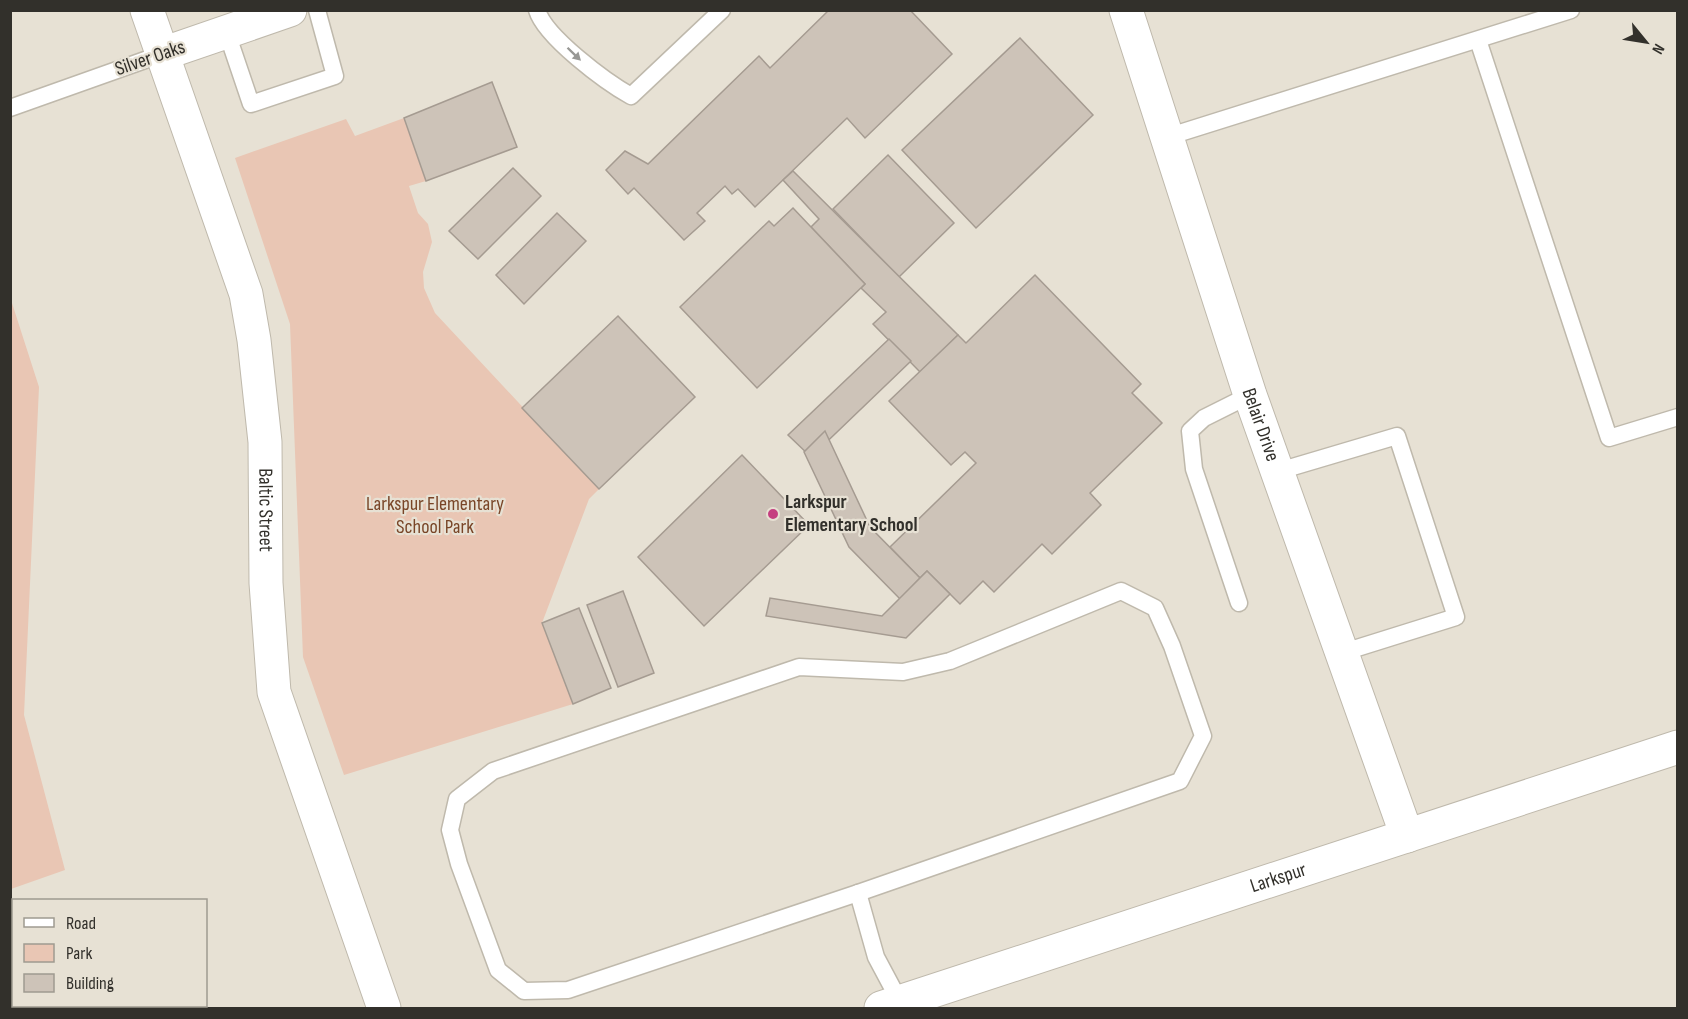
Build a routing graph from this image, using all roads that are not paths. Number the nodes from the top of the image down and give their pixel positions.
1 (147, 10) edge
2 (290, 10) edge
3 (317, 10) edge
4 (537, 10) edge
5 (722, 10) edge
6 (1126, 10) edge
7 (1571, 10) edge
8 (227, 33) junction
9 (1478, 40) junction
10 (162, 54) junction
11 (10, 108) edge
12 (1167, 137) junction
13 (1250, 395) junction
14 (1677, 417) edge
15 (1279, 471) junction
16 (1239, 603) dead end
17 (1341, 653) junction
18 (1677, 747) edge
19 (1407, 836) junction
20 (858, 893) junction
21 (894, 1006) edge
22 (384, 1008) edge

1 - 10 street, Baltic Street
2 - 8 street, Silver Oaks
3 - 8 lane
4 -> 5 lane
6 - 12 street, Belair Drive
7 - 9 lane
8 - 10 street, Silver Oaks
9 - 12 lane
9 - 14 lane
10 - 11 lane, Silver Oaks
10 - 22 street, Baltic Street
12 - 13 street, Belair Drive
13 - 15 street, Belair Drive
13 - 16 lane
15 - 17 street, Belair Drive
15 - 17 lane
17 - 19 street, Belair Drive
18 - 19 street, Larkspur
19 - 21 street, Larkspur
20 - 20 lane
20 - 21 lane

